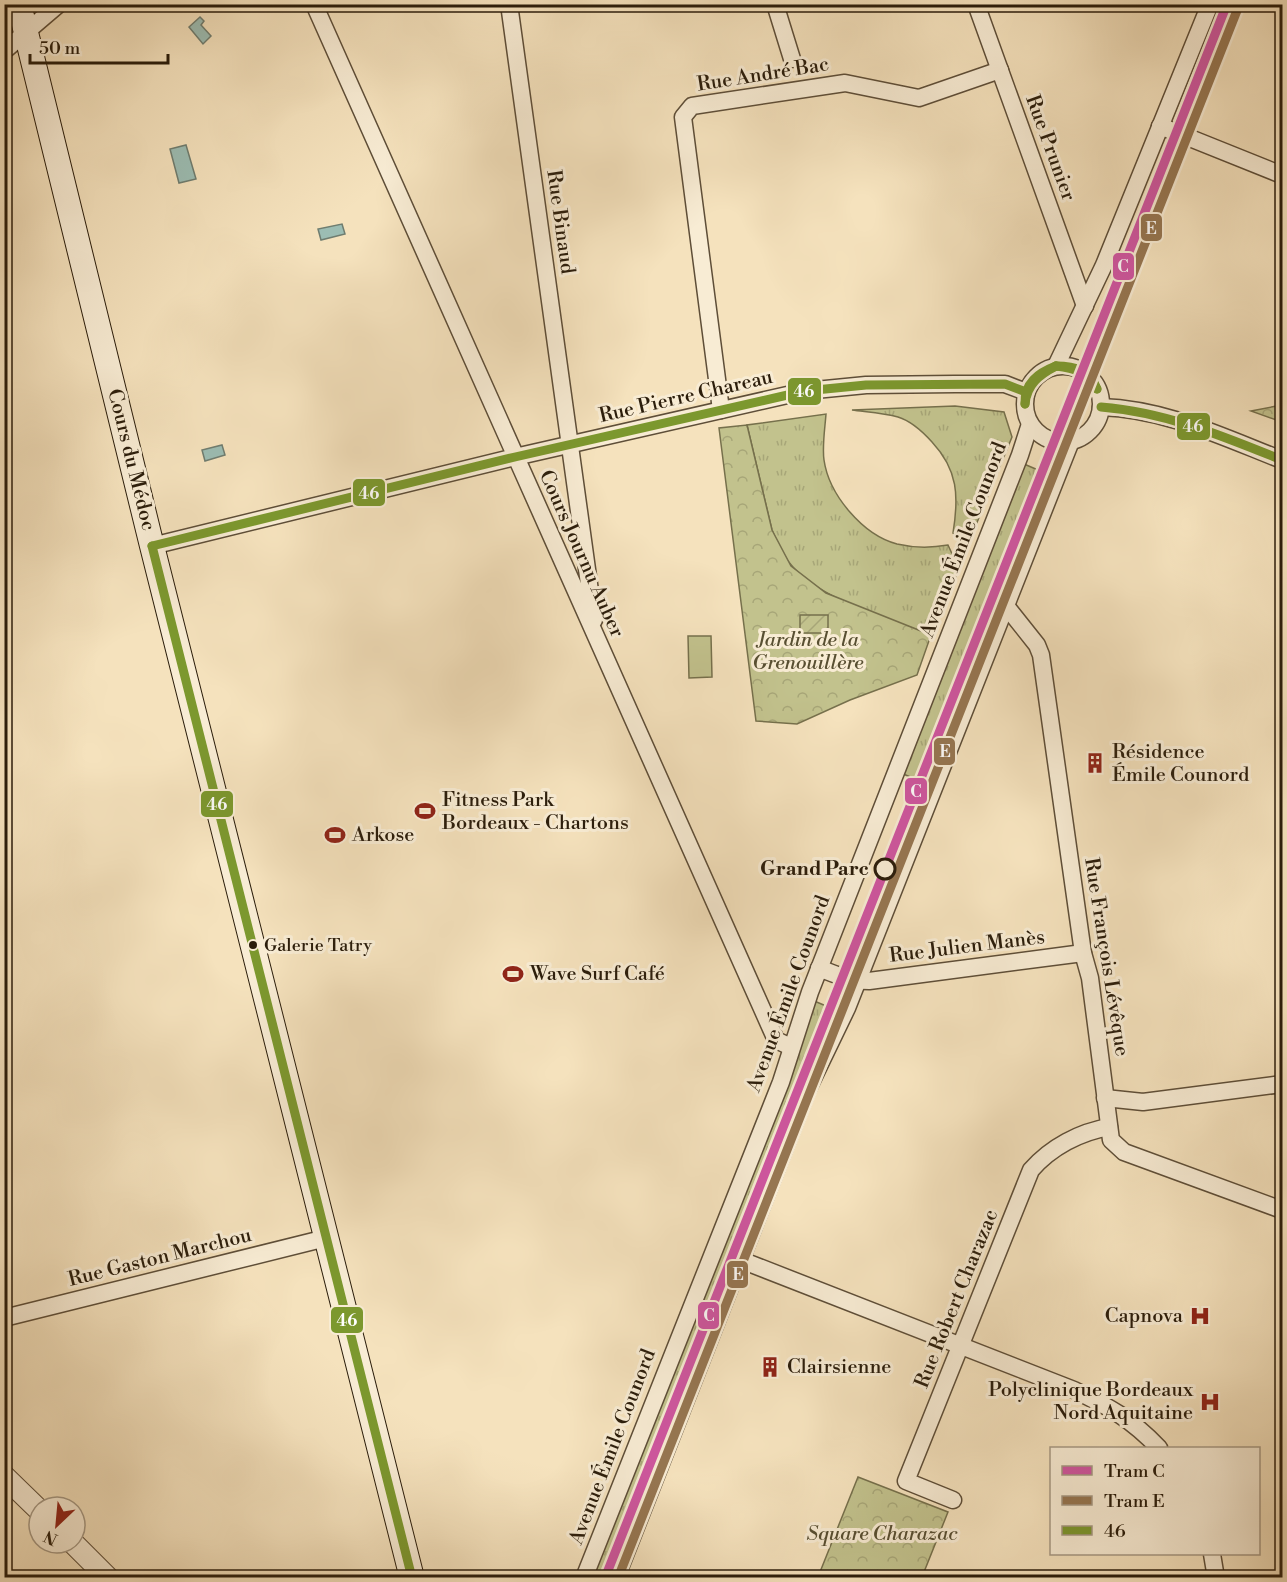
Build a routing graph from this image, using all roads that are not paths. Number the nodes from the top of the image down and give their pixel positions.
1 (19, 4) edge
2 (59, 4) edge
3 (314, 4) edge
4 (509, 4) edge
5 (775, 4) edge
6 (976, 4) edge
7 (1210, 4) edge
8 (26, 33) junction
9 (4, 51) edge
10 (792, 59) dead end
11 (1000, 70) junction
12 (1160, 126) junction
13 (1282, 176) edge
14 (1085, 306) junction
15 (1056, 366) junction
16 (1026, 392) junction
17 (1101, 407) junction
18 (721, 410) junction
19 (1030, 424) junction
20 (1071, 441) junction
21 (570, 445) junction
22 (515, 457) junction
23 (1282, 460) edge
24 (152, 546) junction
25 (1006, 606) junction
26 (596, 639) junction
27 (1083, 953) junction
28 (819, 968) junction
29 (856, 981) junction
30 (791, 1047) junction
31 (1282, 1084) edge
32 (1105, 1098) junction
33 (1109, 1127) junction
34 (1282, 1210) edge
35 (326, 1238) junction
36 (741, 1260) junction
37 (4, 1318) edge
38 (960, 1346) junction
39 (1157, 1447) edge
40 (4, 1476) edge
41 (27, 1498) edge
42 (953, 1500) dead end
43 (85, 1555) edge
44 (1212, 1555) edge
45 (108, 1578) edge
46 (412, 1578) edge
47 (584, 1578) edge
48 (616, 1578) edge
49 (1216, 1578) edge

1 - 8 main road, Cours du Médoc
2 - 8 street
3 - 22 street, Cours Journu Auber
4 - 21 street, Rue Binaud
5 - 10 street
6 - 11 street, Rue Prunier
7 - 12 street
8 - 9 street
8 - 24 main road, Cours du Médoc
11 - 14 street, Rue Prunier
11 - 18 street, Rue André Bac
12 - 13 street
12 - 14 street
14 - 15 street
15 - 16 street
15 - 17 street
16 - 18 street, Rue Pierre Chareau
16 - 19 street
17 - 20 street
17 - 23 street
18 - 21 street, Rue Pierre Chareau
19 - 20 street
19 - 28 street, Avenue Émile Counord
20 - 25 street
21 - 22 street
21 - 26 street, Rue Binaud
22 - 24 street
22 - 26 street, Cours Journu Auber
24 - 35 main road, Cours du Médoc
25 - 27 street, Rue François Lévêque
25 - 29 street
26 - 30 street, Cours Journu Auber
27 - 29 street, Rue Julien Manès
27 - 32 street, Rue François Lévêque
28 - 29 street
28 - 30 street, Avenue Émile Counord
29 - 36 street
30 - 47 street, Avenue Émile Counord
31 - 32 street
32 - 33 street, Rue François Lévêque
33 - 34 street, Rue François Lévêque
33 - 38 street, Rue Robert Charazac
35 - 37 street, Rue Gaston Marchou
35 - 46 main road, Cours du Médoc
36 - 38 street
36 - 48 street
38 - 39 street
38 - 42 street, Rue Robert Charazac
40 - 41 street
43 - 45 street
44 - 49 street

